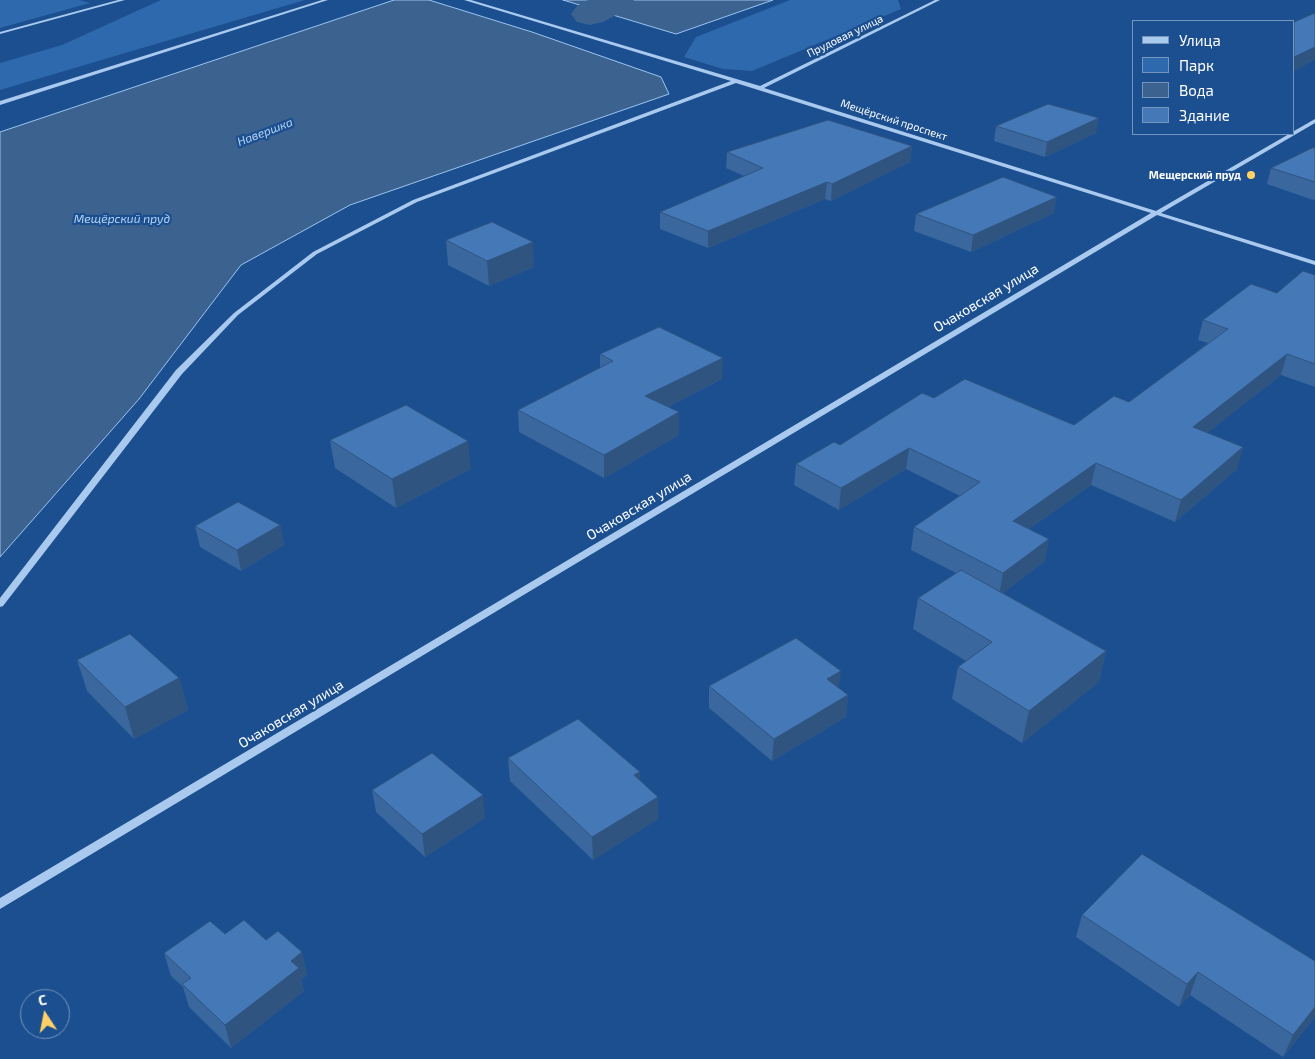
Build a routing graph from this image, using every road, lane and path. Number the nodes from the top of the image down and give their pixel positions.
1 (123, 0) edge
2 (326, 0) edge
3 (466, 0) edge
4 (938, 0) edge
5 (0, 34) edge
6 (736, 81) junction
7 (760, 88) junction
8 (0, 103) edge
9 (1315, 121) edge
10 (1295, 132) edge
11 (1290, 135) edge
12 (1156, 213) junction
13 (1315, 263) edge
14 (0, 604) edge
15 (0, 904) edge

1 - 5 street
2 - 8 street
3 - 6 street, Мещёрский проспект
4 - 7 street, Прудовая улица
6 - 7 street, Мещёрский проспект
6 - 14 street
7 - 12 street, Мещёрский проспект
9 - 10 street, Очаковская улица
11 - 12 street, Очаковская улица
12 - 13 street, Мещёрский проспект
12 - 15 street, Очаковская улица

